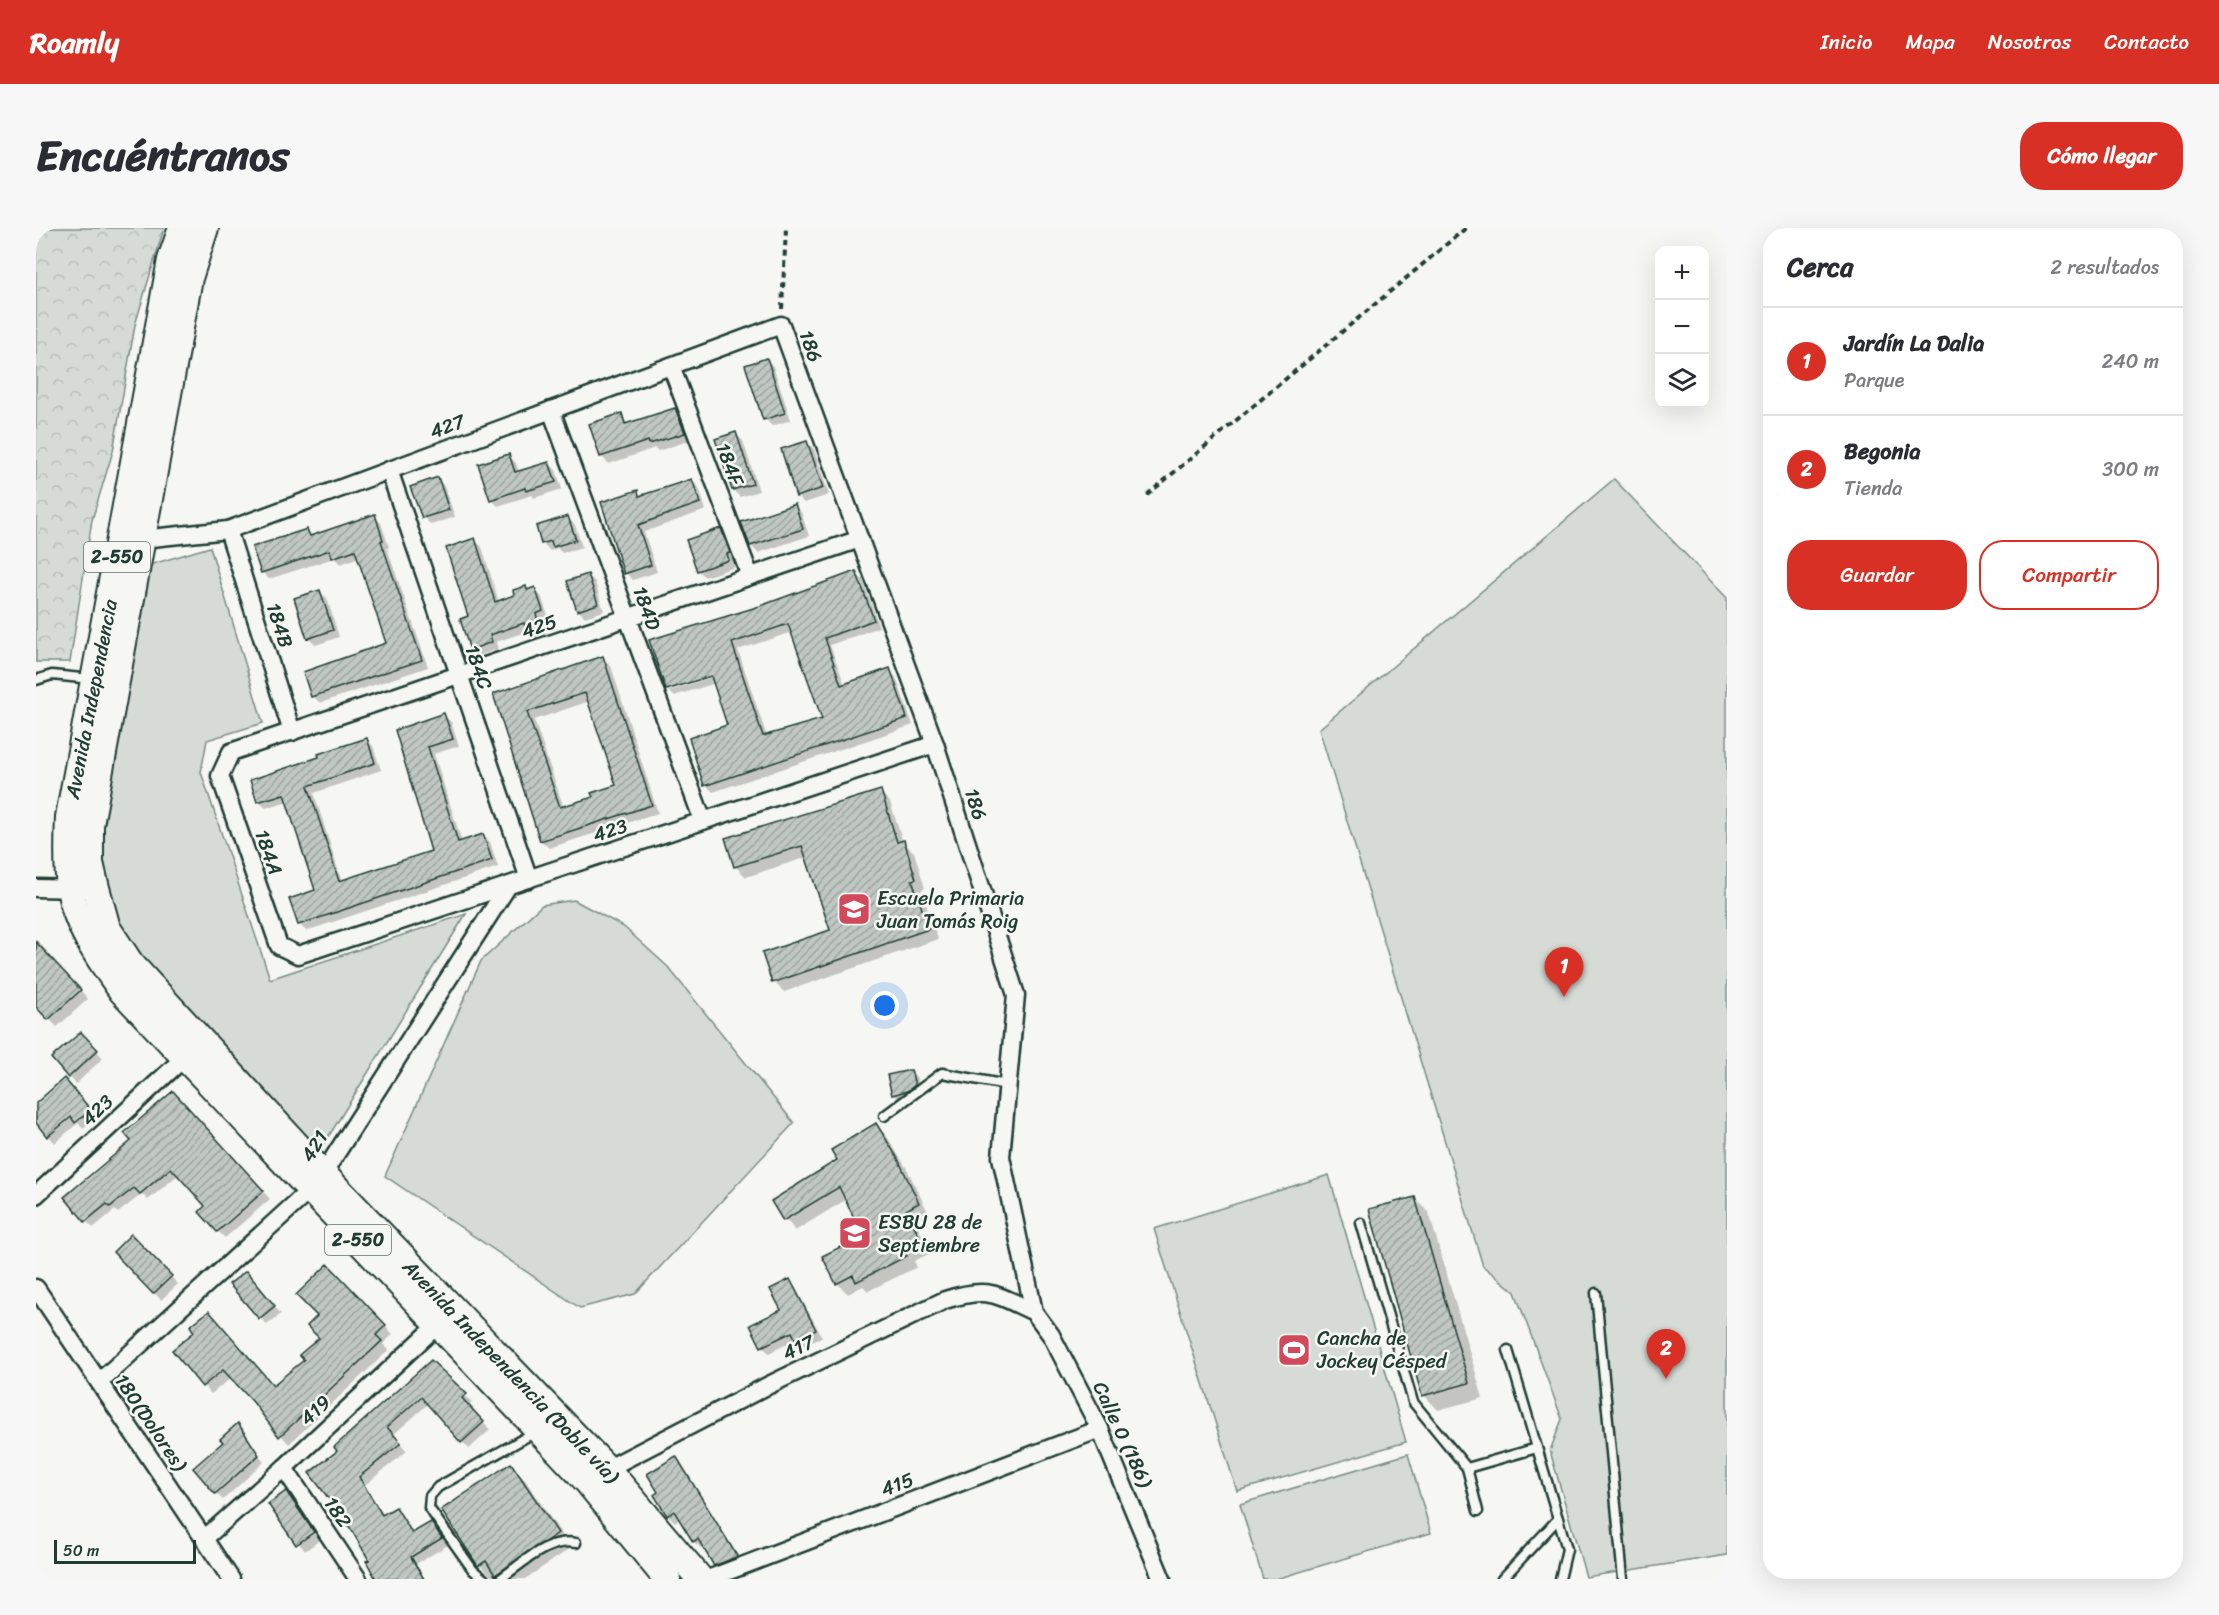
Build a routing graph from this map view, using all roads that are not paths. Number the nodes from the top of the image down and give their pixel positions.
1 (197, 230) edge
2 (781, 325) joint
3 (670, 366) junction
4 (551, 410) junction
5 (389, 470) junction
6 (228, 530) junction
7 (860, 539) junction
8 (131, 540) junction
9 (750, 576) junction
10 (628, 618) junction
11 (459, 675) junction
12 (94, 679) junction
13 (36, 680) edge
14 (292, 732) junction
15 (935, 744) junction
16 (231, 752) joint
17 (703, 821) junction
18 (529, 879) junction
19 (508, 886) junction
20 (36, 888) edge
21 (96, 888) junction
22 (70, 889) junction
23 (298, 955) joint
24 (186, 1056) junction
25 (1007, 1085) junction
26 (884, 1116) dead end
27 (316, 1182) junction
28 (36, 1195) edge
29 (1361, 1223) dead end
30 (36, 1288) edge
31 (1596, 1293) dead end
32 (1034, 1312) junction
33 (445, 1317) junction
34 (1508, 1350) dead end
35 (99, 1382) junction
36 (1100, 1429) junction
37 (538, 1430) junction
38 (1537, 1448) junction
39 (284, 1468) junction
40 (1467, 1468) junction
41 (596, 1475) junction
42 (1478, 1511) dead end
43 (1558, 1519) junction
44 (205, 1538) junction
45 (576, 1543) dead end
46 (231, 1579) edge
47 (358, 1579) edge
48 (484, 1579) edge
49 (500, 1579) edge
50 (667, 1579) edge
51 (700, 1579) edge
52 (708, 1579) edge
53 (1162, 1579) edge
54 (1502, 1579) edge
55 (1560, 1579) edge
56 (1623, 1579) edge

1 - 8 main road, Avenida Independencia / 2-550
2 - 3 street, 427
2 - 7 street, 186
3 - 4 street, 427
3 - 9 street, 184F
4 - 5 street, 427
4 - 10 street, 184D
5 - 6 street, 427
5 - 11 street, 184C
6 - 8 street, 427
6 - 14 street, 184B
7 - 9 street, 425
7 - 15 street, 186
8 - 12 main road, Avenida Independencia / 2-550
8 - 21 main road, Avenida Independencia / 2-550
9 - 10 street, 425
10 - 11 street, 425
10 - 17 street, 184D
11 - 14 street, 425
11 - 18 street, 184C
12 - 13 lane
12 - 22 main road, Avenida Independencia / 2-550
14 - 16 street, 425
15 - 17 street, 423
15 - 25 street, 186
16 - 23 street, 184A
17 - 18 street, 423
18 - 19 street, 423
19 - 23 street, 423
19 - 27 street, 421
20 - 22 street
21 - 22 street
21 - 27 main road, Avenida Independencia (Doble vía) / 2-550
22 - 24 main road, Avenida Independencia (Doble vía) / 2-550
24 - 27 main road, Avenida Independencia (Doble vía) / 2-550
24 - 28 street, 423
25 - 26 lane
25 - 32 street, 186
27 - 33 main road, Avenida Independencia (Doble vía) / 2-550
27 - 35 street, 421
29 - 40 lane
30 - 35 street, 180(Dolores)
31 - 56 lane
32 - 36 street, Calle 0 (186)
32 - 41 street, 417
33 - 37 main road, Avenida Independencia (Doble vía) / 2-550
33 - 39 street, 419
33 - 41 main road, Avenida Independencia (Doble vía) / 2-550
34 - 38 lane
35 - 44 street, 180(Dolores)
36 - 52 street, 415
36 - 53 street, Calle 0 (186)
37 - 41 main road, Avenida Independencia (Doble vía) / 2-550
37 - 48 lane
38 - 40 lane
38 - 43 lane
39 - 44 street, 419
39 - 47 street, 182
40 - 42 lane
41 - 50 main road, Avenida Independencia (Doble vía) / 2-550
41 - 51 main road, Avenida Independencia (Doble vía) / 2-550
43 - 54 lane
43 - 55 lane
44 - 46 street, 180(Dolores)
45 - 49 lane

